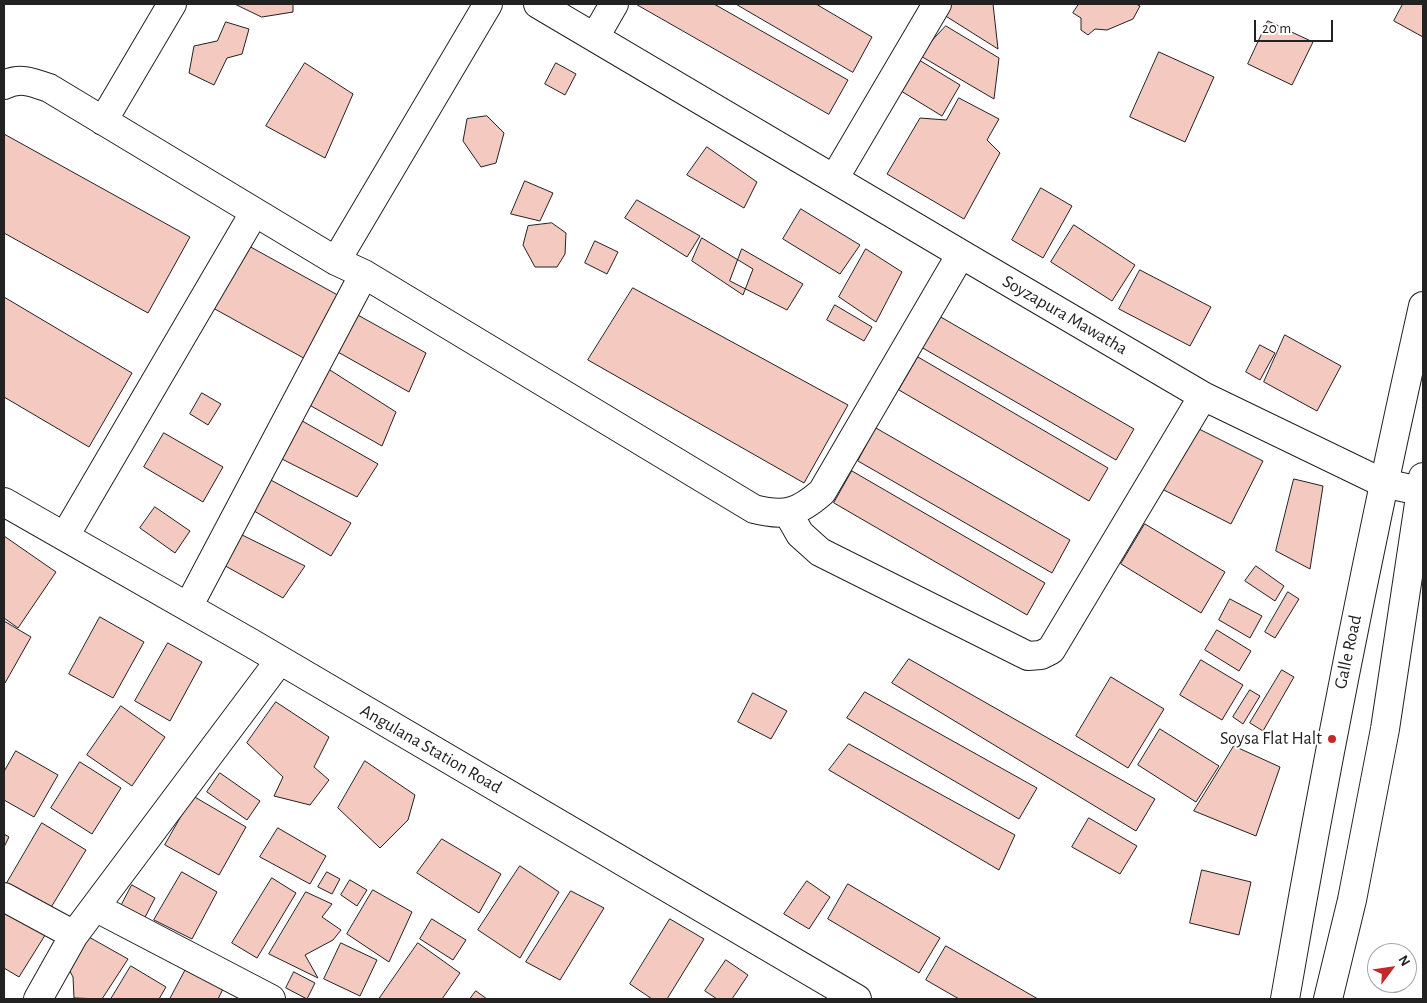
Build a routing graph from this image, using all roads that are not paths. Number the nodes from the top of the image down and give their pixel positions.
1 (172, 4) edge
2 (488, 4) edge
3 (538, 4) edge
4 (614, 4) edge
5 (937, 4) edge
6 (595, 37) junction
7 (4, 85) edge
8 (103, 121) junction
9 (834, 179) junction
10 (254, 212) junction
11 (961, 254) junction
12 (336, 261) junction
13 (364, 274) junction
14 (1423, 306) edge
15 (1203, 396) junction
16 (1383, 483) junction
17 (1421, 484) edge
18 (4, 502) edge
19 (788, 513) junction
20 (65, 536) junction
21 (188, 607) junction
22 (280, 660) junction
23 (4, 897) edge
24 (95, 907) junction
25 (74, 935) junction
26 (38, 999) edge
27 (271, 999) edge
28 (857, 999) edge
29 (1286, 999) edge
30 (1328, 999) edge

1 - 8 main road
2 - 12 main road
3 - 6 main road, Soyzapura Mawatha
4 - 6 main road
5 - 9 main road
6 - 9 main road, Soyzapura Mawatha
7 - 8 main road
8 - 10 main road
9 - 11 main road, Soyzapura Mawatha
10 - 12 main road
10 - 20 main road
11 - 15 main road, Soyzapura Mawatha
11 - 19 main road
12 - 13 main road
13 - 19 main road
13 - 21 main road
14 - 16 main road, Galle Road
15 - 16 main road, Soyzapura Mawatha
15 - 19 main road
16 - 17 main road, Soyzapura Mawatha
16 - 29 main road, Galle Road
17 - 30 main road
18 - 20 main road, Angulana Station Road
20 - 21 main road, Angulana Station Road
21 - 22 main road, Angulana Station Road
22 - 24 main road
22 - 28 main road, Angulana Station Road
23 - 25 main road
24 - 25 main road
24 - 27 main road
25 - 26 main road

